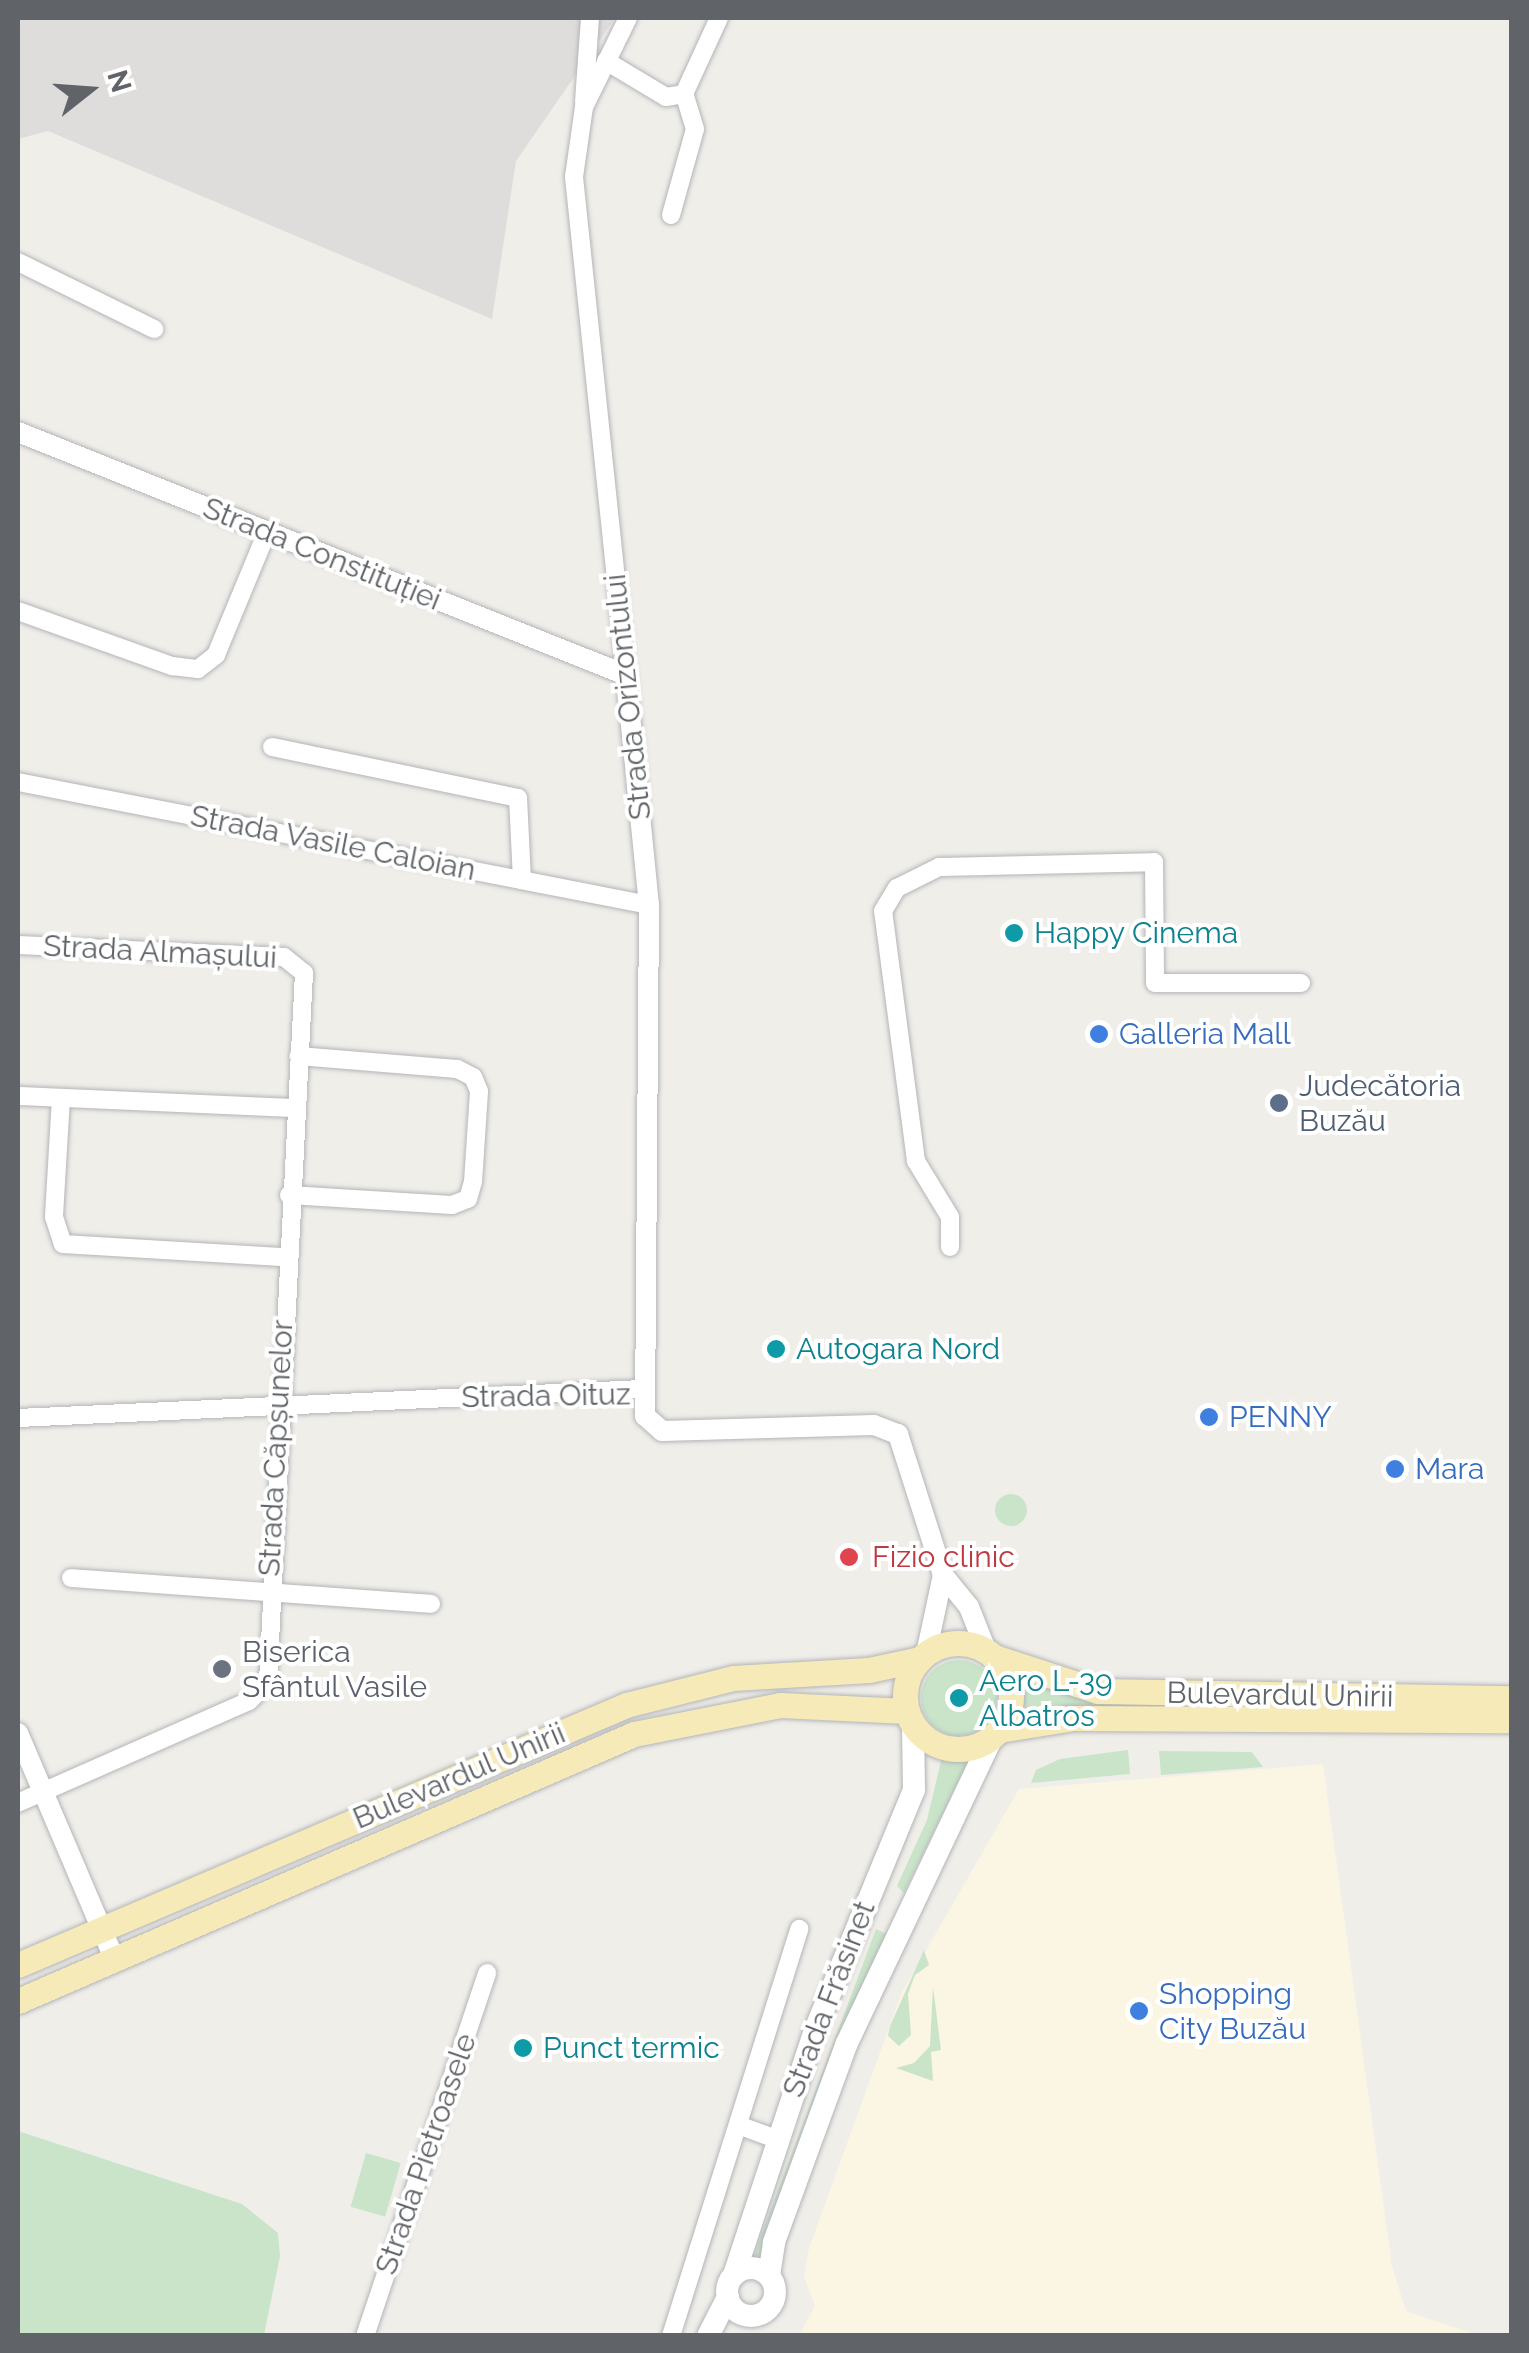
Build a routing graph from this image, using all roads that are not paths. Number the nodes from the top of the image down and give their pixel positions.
1 (590, 18) edge
2 (628, 18) edge
3 (719, 18) edge
4 (606, 61) junction
5 (684, 94) junction
6 (584, 107) junction
7 (671, 215) dead end
8 (18, 262) edge
9 (154, 329) dead end
10 (18, 432) edge
11 (267, 532) junction
12 (18, 611) edge
13 (626, 675) junction
14 (272, 747) dead end
15 (18, 782) edge
16 (522, 880) junction
17 (649, 904) junction
18 (18, 945) edge
19 (300, 964) joint
20 (1301, 983) dead end
21 (299, 1056) junction
22 (18, 1096) edge
23 (61, 1098) junction
24 (295, 1108) junction
25 (289, 1195) junction
26 (950, 1246) dead end
27 (285, 1257) junction
28 (643, 1389) junction
29 (278, 1404) junction
30 (18, 1418) edge
31 (943, 1575) junction
32 (71, 1578) dead end
33 (270, 1592) junction
34 (431, 1604) dead end
35 (990, 1654) junction
36 (923, 1656) junction
37 (1512, 1698) edge
38 (910, 1718) junction
39 (1512, 1720) edge
40 (18, 1732) edge
41 (996, 1734) junction
42 (45, 1791) junction
43 (18, 1803) edge
44 (102, 1928) junction
45 (800, 1929) dead end
46 (114, 1958) junction
47 (18, 1965) edge
48 (488, 1973) dead end
49 (18, 2000) edge
50 (738, 2124) junction
51 (776, 2139) junction
52 (769, 2276) junction
53 (730, 2286) junction
54 (758, 2316) junction
55 (365, 2336) edge
56 (671, 2336) edge
57 (708, 2336) edge
58 (742, 2336) edge

1 - 6 street
2 - 4 street, Strada Orizontului
3 - 5 street
4 - 5 street
4 - 6 street, Strada Orizontului
5 - 7 street
6 - 13 street, Strada Orizontului
8 - 9 street
10 - 11 street, Strada Constituției
11 - 12 street
11 - 13 street, Strada Constituției
13 - 17 street, Strada Orizontului
14 - 16 street
15 - 16 street, Strada Vasile Caloian
16 - 17 street, Strada Vasile Caloian
17 - 28 street, Strada Orizontului
18 - 19 street, Strada Almașului
19 - 21 street, Strada Căpșunelor
20 - 26 street
21 - 24 street, Strada Căpșunelor
21 - 25 street
22 - 23 street
23 - 24 street
23 - 27 street
24 - 25 street, Strada Căpșunelor
25 - 27 street, Strada Căpșunelor
27 - 29 street, Strada Căpșunelor
28 - 29 street, Strada Oituz
28 - 31 street, Strada Oituz
29 - 30 street, Strada Oituz
29 - 33 street, Strada Căpșunelor
31 - 35 street, Strada Oituz
31 - 36 street, Strada Oituz
32 - 33 street
33 - 34 street
33 - 42 street, Strada Căpșunelor
35 - 36 main road
35 - 37 main road, Bulevardul Unirii
35 - 41 main road
36 - 38 main road
36 - 44 main road, Bulevardul Unirii
38 - 41 main road
38 - 46 main road, Bulevardul Unirii
38 - 51 main road, Strada Frăsinet
39 - 41 main road, Bulevardul Unirii
40 - 42 street
41 - 52 main road, Strada Frăsinet
42 - 43 street
42 - 44 street
44 - 46 street
44 - 47 main road, Bulevardul Unirii
45 - 50 street
46 - 49 main road, Bulevardul Unirii
48 - 55 street, Strada Pietroasele
50 - 51 street
50 - 56 street
51 - 53 main road, Strada Frăsinet
52 - 53 main road
52 - 54 main road
53 - 54 main road
53 - 57 main road, Strada Frăsinet
54 - 58 main road

